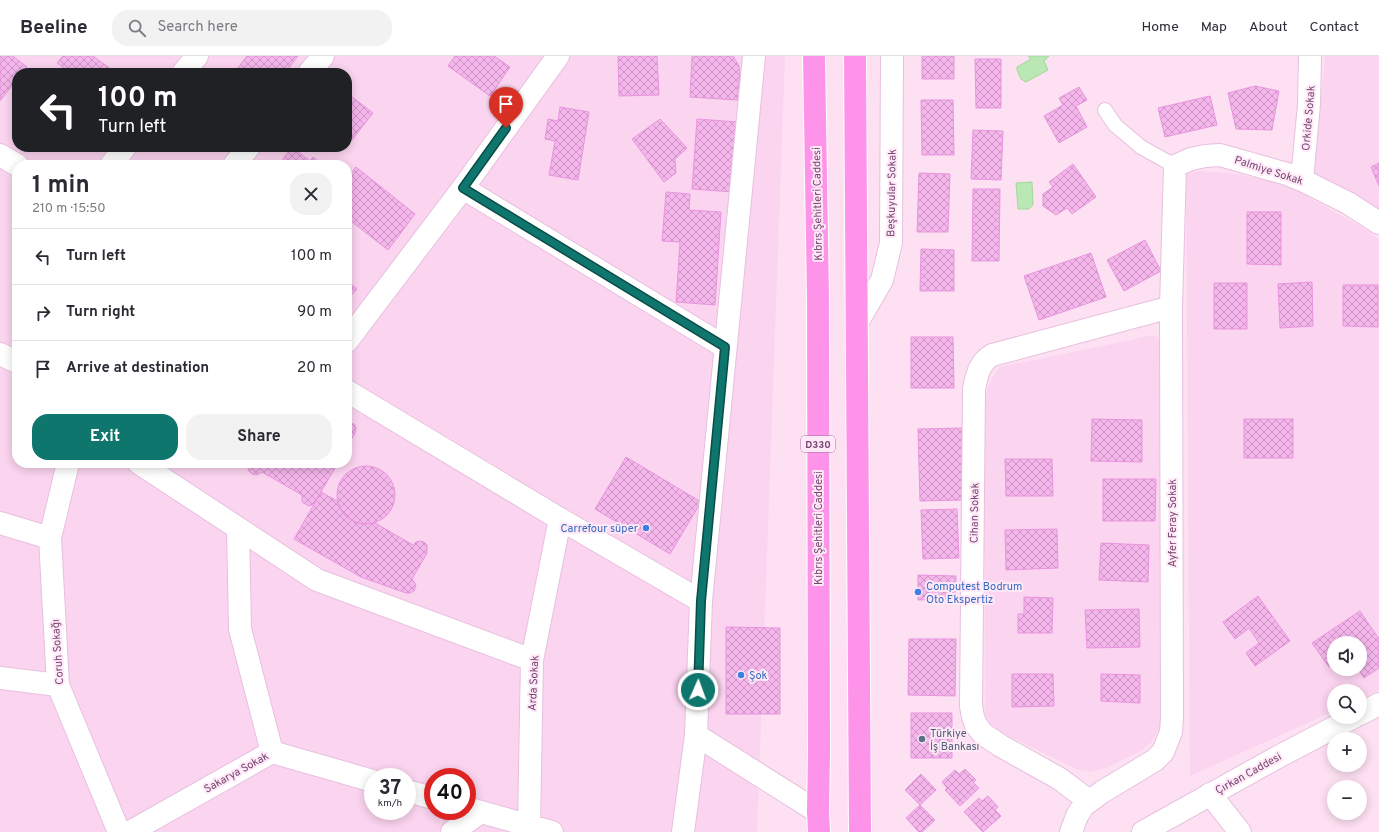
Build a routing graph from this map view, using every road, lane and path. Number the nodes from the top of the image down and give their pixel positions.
1 (196, 56) edge
2 (323, 56) edge
3 (558, 56) edge
4 (754, 56) edge
5 (814, 56) edge
6 (855, 56) edge
7 (892, 56) edge
8 (1310, 56) edge
9 (187, 68) edge
10 (313, 68) edge
11 (1105, 110) dead end
12 (121, 152) edge
13 (245, 152) edge
14 (0, 155) edge
15 (115, 160) edge
16 (238, 160) edge
17 (12, 162) edge
18 (1174, 166) junction
19 (1302, 180) junction
20 (463, 188) junction
21 (1379, 223) edge
22 (1171, 306) junction
23 (857, 323) junction
24 (352, 333) edge
25 (725, 347) junction
26 (0, 354) edge
27 (12, 360) edge
28 (352, 394) edge
29 (67, 468) edge
30 (147, 468) edge
31 (560, 519) junction
32 (0, 523) edge
33 (238, 528) junction
34 (50, 538) junction
35 (701, 601) junction
36 (532, 660) junction
37 (0, 678) edge
38 (58, 685) junction
39 (1379, 704) edge
40 (1367, 710) edge
41 (1341, 724) edge
42 (696, 735) junction
43 (272, 752) junction
44 (364, 778) edge
45 (1210, 794) junction
46 (1089, 801) junction
47 (476, 811) edge
48 (464, 820) edge
49 (819, 822) edge
50 (529, 826) junction
51 (119, 832) edge
52 (130, 832) edge
53 (452, 832) edge
54 (552, 832) edge
55 (683, 832) edge
56 (860, 832) edge
57 (1071, 832) edge
58 (1143, 832) edge
59 (1240, 832) edge

1 - 9 street
2 - 10 street
3 - 20 street
4 - 25 street
5 - 49 highway, Kıbrıs Şehitleri Caddesi / D330
6 - 23 highway
7 - 23 street, Beşkuyular Sokak
8 - 19 street, Orkide Sokak
11 - 18 lane
12 - 15 street
13 - 16 street
14 - 17 street
18 - 19 street, Palmiye Sokak
18 - 22 street, Ayfer Feray Sokak
19 - 21 street, Palmiye Sokak
20 - 24 street
20 - 25 street
22 - 46 street, Ayfer Feray Sokak
22 - 46 street, Cihan Sokak
23 - 56 highway
25 - 35 street
26 - 27 street
28 - 31 street
29 - 34 street, Coruh Sokağı
30 - 33 street
31 - 35 street
31 - 36 street, Arda Sokak
32 - 34 street
33 - 36 street
33 - 43 street
34 - 38 street, Coruh Sokağı
35 - 42 street
36 - 50 street, Arda Sokak
37 - 38 street
38 - 51 street, Coruh Sokağı
39 - 40 street
41 - 45 street, Çırkan Caddesi
42 - 49 street
42 - 55 street
43 - 44 street, Sakarya Sokak
43 - 52 street, Sakarya Sokak
45 - 58 street, Çırkan Caddesi
45 - 59 street
46 - 57 street, Ayfer Feray Sokak
47 - 50 street
48 - 53 street
50 - 54 street

